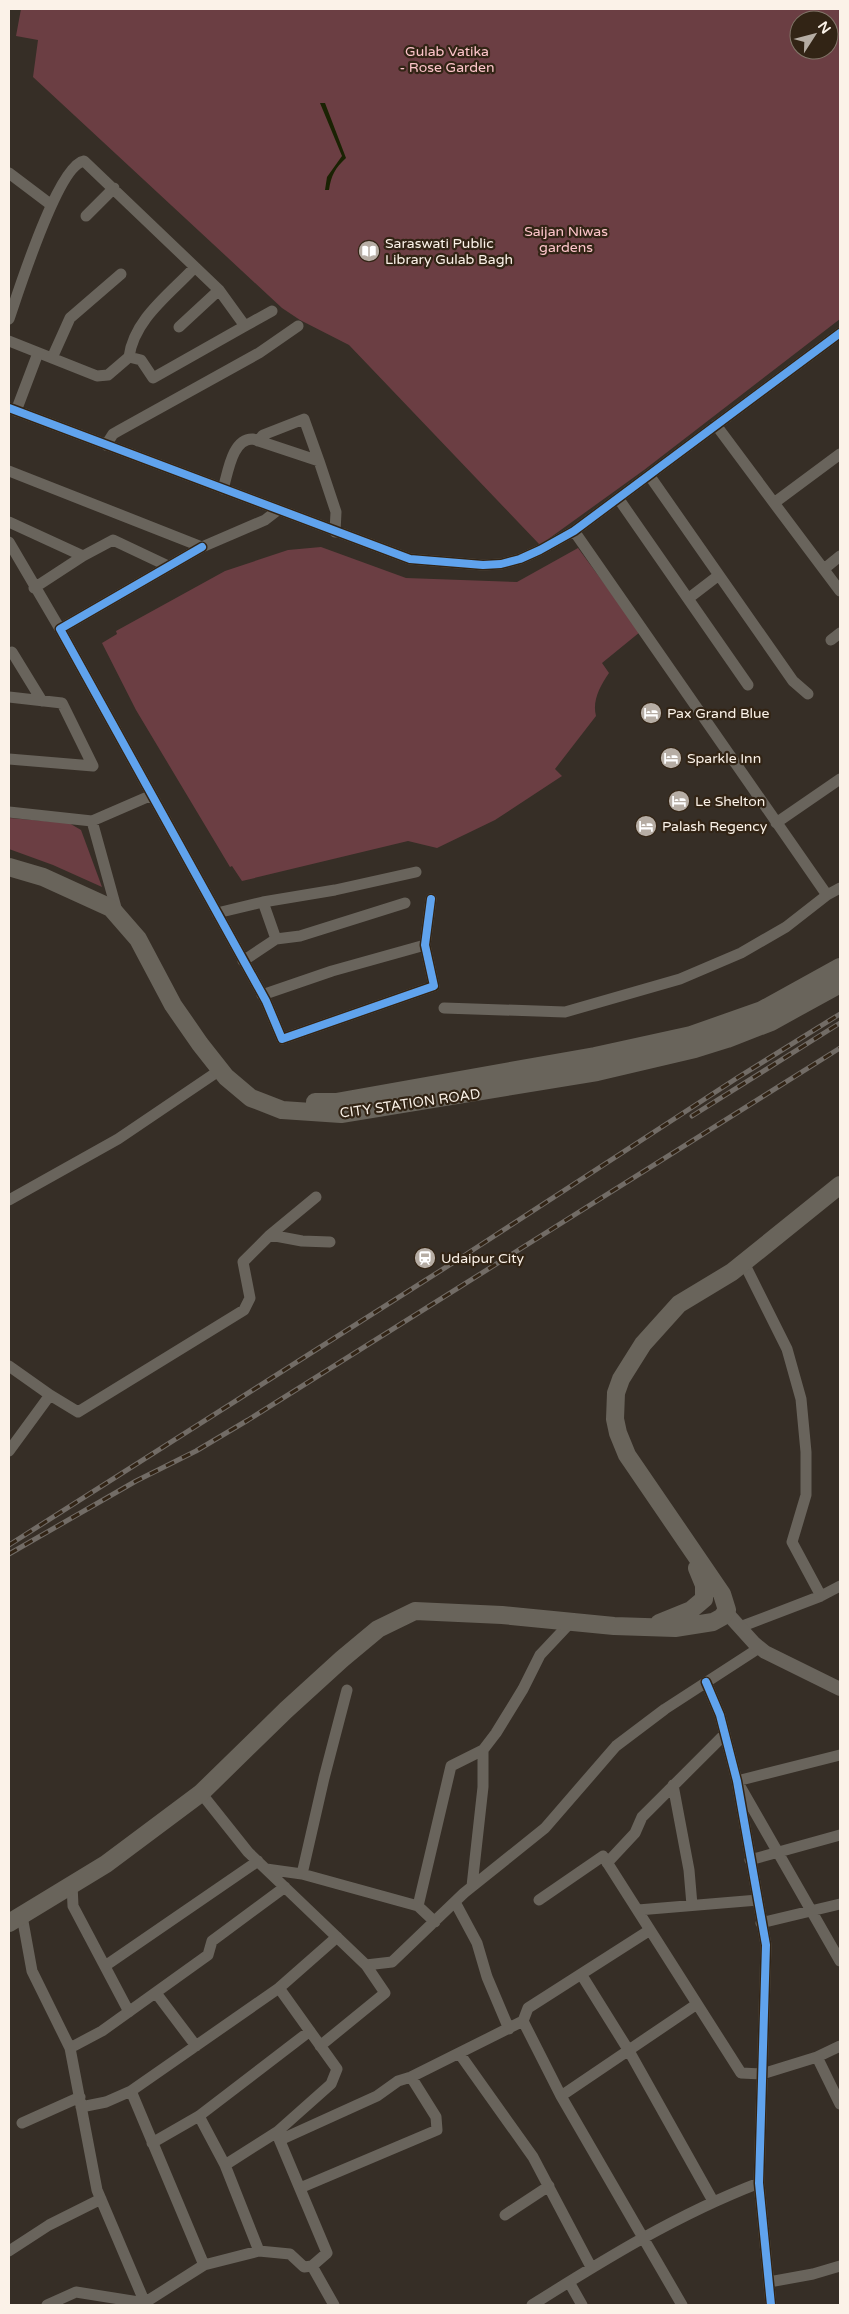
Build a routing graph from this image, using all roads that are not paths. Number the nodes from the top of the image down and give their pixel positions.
1 (9, 172) edge
2 (114, 188) junction
3 (50, 204) junction
4 (86, 216) dead end
5 (195, 268) junction
6 (121, 274) dead end
7 (219, 290) junction
8 (272, 311) dead end
9 (9, 319) edge
10 (246, 326) junction
11 (298, 326) dead end
12 (179, 327) dead end
13 (840, 333) edge
14 (9, 341) edge
15 (38, 353) junction
16 (129, 357) junction
17 (52, 358) junction
18 (12, 409) edge
19 (716, 426) junction
20 (258, 441) junction
21 (106, 445) junction
22 (840, 454) edge
23 (319, 462) junction
24 (9, 471) edge
25 (649, 475) junction
26 (223, 489) junction
27 (618, 498) junction
28 (774, 502) junction
29 (278, 510) junction
30 (9, 522) edge
31 (574, 531) junction
32 (335, 532) junction
33 (9, 542) edge
34 (202, 547) junction
35 (83, 556) junction
36 (840, 556) edge
37 (168, 566) junction
38 (824, 569) junction
39 (719, 575) junction
40 (34, 588) junction
41 (840, 590) edge
42 (689, 598) junction
43 (60, 629) junction
44 (10, 650) edge
45 (748, 685) dead end
46 (808, 694) dead end
47 (9, 697) edge
48 (42, 701) junction
49 (9, 759) edge
50 (840, 779) edge
51 (152, 795) junction
52 (9, 812) edge
53 (92, 821) junction
54 (776, 823) junction
55 (9, 857) edge
56 (9, 867) edge
57 (416, 872) dead end
58 (840, 888) edge
59 (827, 895) junction
60 (432, 899) dead end
61 (263, 902) junction
62 (405, 903) dead end
63 (117, 909) junction
64 (217, 913) junction
65 (276, 939) junction
66 (425, 946) junction
67 (243, 960) junction
68 (840, 967) edge
69 (840, 984) edge
70 (262, 995) junction
71 (444, 1008) dead end
72 (220, 1070) junction
73 (840, 1185) edge
74 (316, 1197) dead end
75 (9, 1200) edge
76 (270, 1235) junction
77 (330, 1242) dead end
78 (744, 1263) junction
79 (9, 1366) edge
80 (50, 1395) junction
81 (9, 1449) edge
82 (689, 1546) junction
83 (840, 1586) edge
84 (821, 1596) junction
85 (704, 1599) junction
86 (726, 1612) junction
87 (570, 1622) junction
88 (648, 1627) junction
89 (740, 1627) junction
90 (759, 1648) junction
91 (706, 1682) junction
92 (840, 1689) edge
93 (347, 1690) dead end
94 (725, 1734) junction
95 (483, 1750) junction
96 (840, 1755) edge
97 (737, 1781) junction
98 (673, 1784) junction
99 (201, 1793) junction
100 (840, 1835) edge
101 (778, 1852) junction
102 (750, 1860) junction
103 (607, 1863) junction
104 (262, 1865) junction
105 (302, 1874) junction
106 (72, 1884) junction
107 (472, 1886) junction
108 (285, 1887) junction
109 (539, 1900) dead end
110 (758, 1900) junction
111 (455, 1902) junction
112 (840, 1904) edge
113 (418, 1906) junction
114 (692, 1906) junction
115 (638, 1910) junction
116 (812, 1911) junction
117 (15, 1919) edge
118 (435, 1922) junction
119 (761, 1923) junction
120 (650, 1930) junction
121 (337, 1937) junction
122 (840, 1961) edge
123 (366, 1965) junction
124 (105, 1966) junction
125 (581, 1974) junction
126 (279, 1988) junction
127 (156, 1993) junction
128 (697, 2004) junction
129 (129, 2012) junction
130 (523, 2021) junction
131 (509, 2029) junction
132 (310, 2031) junction
133 (196, 2046) junction
134 (320, 2046) junction
135 (840, 2046) edge
136 (70, 2048) junction
137 (629, 2051) junction
138 (459, 2053) junction
139 (817, 2056) junction
140 (762, 2074) junction
141 (411, 2077) junction
142 (131, 2091) junction
143 (561, 2096) junction
144 (80, 2102) junction
145 (840, 2104) edge
146 (199, 2116) junction
147 (22, 2123) dead end
148 (278, 2136) junction
149 (152, 2143) junction
150 (225, 2165) junction
151 (759, 2183) junction
152 (549, 2186) junction
153 (300, 2188) junction
154 (101, 2199) junction
155 (714, 2201) junction
156 (505, 2215) dead end
157 (643, 2237) junction
158 (9, 2251) edge
159 (259, 2251) junction
160 (204, 2265) junction
161 (312, 2266) junction
162 (840, 2266) edge
163 (591, 2267) junction
164 (569, 2282) junction
165 (768, 2282) junction
166 (143, 2304) edge
167 (47, 2305) edge
168 (334, 2305) edge
169 (532, 2305) edge
170 (582, 2305) edge
171 (682, 2305) edge
172 (771, 2305) edge

1 - 3 street
2 - 3 street
2 - 4 street
2 - 5 street
3 - 9 street
5 - 7 street
5 - 16 street
6 - 17 street
7 - 10 street
7 - 12 street
8 - 10 street
10 - 16 street
11 - 21 street
13 - 19 street
14 - 15 street
15 - 17 street
15 - 18 street
16 - 17 street
18 - 21 street
19 - 25 street
19 - 28 street
20 - 23 street
20 - 23 street
20 - 26 street
21 - 26 street
22 - 28 street
23 - 32 street
24 - 34 street
25 - 27 street
25 - 39 street
26 - 29 street
27 - 31 street
27 - 42 street
28 - 38 street
29 - 32 street
29 - 34 street
30 - 35 street
31 - 32 street
31 - 54 street
33 - 40 street
34 - 37 street
35 - 37 street
35 - 40 street
36 - 38 street
37 - 43 street
38 - 41 street
39 - 42 street
39 - 46 street
40 - 43 street
42 - 45 street
43 - 51 street
44 - 48 street
47 - 48 street
48 - 49 street
50 - 54 street
51 - 53 street
51 - 64 street
52 - 53 street
53 - 63 street
54 - 59 street
55 - 63 main road, CITY STATION ROAD
56 - 63 main road, CITY STATION ROAD
57 - 61 street
58 - 59 street
59 - 71 street
60 - 66 street
61 - 64 street
61 - 65 street
62 - 65 street
63 - 68 main road, CITY STATION ROAD
63 - 72 main road, CITY STATION ROAD
64 - 67 street
65 - 67 street
66 - 70 street
66 - 70 street
67 - 70 street
69 - 72 main road, CITY STATION ROAD
72 - 75 street
73 - 78 main road
74 - 76 street
76 - 77 street
76 - 80 street
78 - 82 main road
78 - 84 street
79 - 80 street
80 - 81 street
82 - 85 main road
82 - 86 main road
83 - 84 street
84 - 89 street
85 - 86 main road
85 - 88 main road
86 - 88 main road
86 - 89 street
87 - 88 main road
87 - 95 street
87 - 99 main road
89 - 90 street
90 - 91 street
90 - 92 street
91 - 94 street
91 - 107 street
93 - 105 street
94 - 97 street
94 - 98 street
95 - 107 street
95 - 113 street
96 - 97 street
97 - 101 street
97 - 102 street
98 - 103 street
98 - 114 street
99 - 104 street
99 - 106 main road
100 - 101 street
101 - 102 street
101 - 116 street
102 - 110 street
103 - 109 street
103 - 115 street
104 - 105 street
104 - 108 street
104 - 124 street
105 - 113 street
106 - 117 main road
106 - 124 street
107 - 111 street
108 - 121 street
108 - 127 street
110 - 114 street
110 - 119 street
111 - 118 street
111 - 131 street
112 - 116 street
113 - 118 street
114 - 115 street
115 - 120 street
116 - 119 street
116 - 122 street
117 - 136 street
118 - 123 street
119 - 140 street
120 - 125 street
120 - 128 street
121 - 123 street
121 - 126 street
123 - 134 street
124 - 129 street
125 - 130 street
125 - 137 street
126 - 132 street
126 - 133 street
127 - 129 street
127 - 133 street
128 - 137 street
128 - 140 street
129 - 136 street
130 - 131 street
130 - 143 street
131 - 138 street
132 - 134 street
132 - 146 street
133 - 142 street
134 - 148 street
135 - 139 street
136 - 144 street
137 - 143 street
137 - 155 street
138 - 141 street
138 - 152 street
139 - 140 street
139 - 145 street
140 - 151 street
141 - 148 street
141 - 153 street
142 - 144 street
142 - 149 street
143 - 157 street
144 - 147 street
144 - 154 street
146 - 149 street
146 - 150 street
148 - 150 street
148 - 153 street
149 - 160 street
150 - 159 street
151 - 155 street
151 - 165 street
152 - 156 street
152 - 163 street
153 - 161 street
154 - 158 street
154 - 166 street
155 - 157 street
157 - 163 street
157 - 171 street
159 - 160 street
159 - 161 street
160 - 166 street
161 - 168 street
162 - 165 street
163 - 164 street
164 - 169 street
164 - 170 street
165 - 172 street
166 - 167 street

